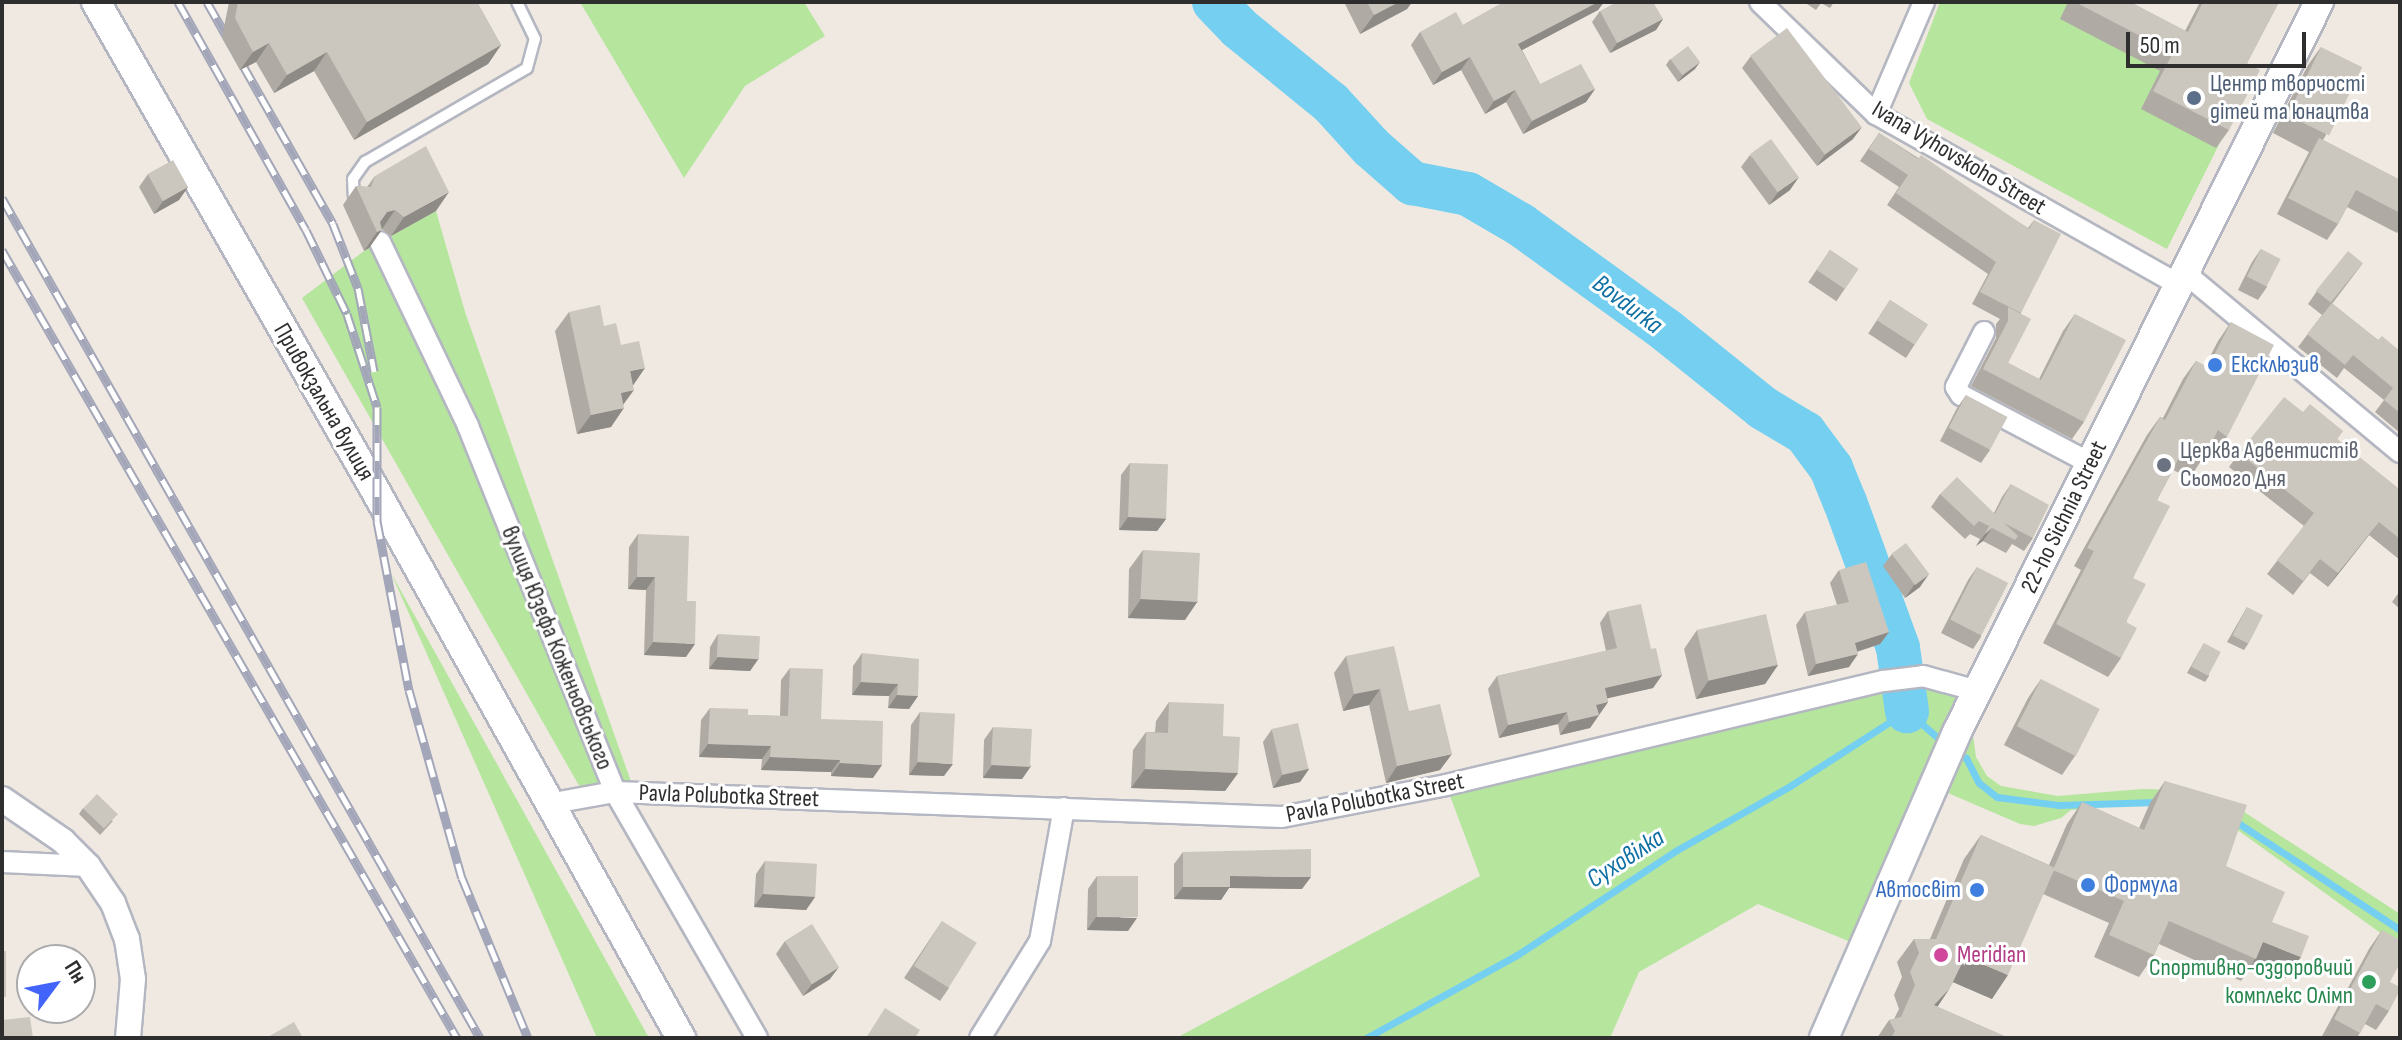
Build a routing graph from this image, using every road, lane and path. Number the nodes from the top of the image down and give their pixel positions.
1 (96, 2) edge
2 (517, 2) edge
3 (1760, 2) edge
4 (1924, 2) edge
5 (2319, 2) edge
6 (1876, 114) junction
7 (354, 199) edge
8 (380, 242) edge
9 (2182, 279) junction
10 (1984, 332) dead end
11 (2400, 452) edge
12 (2090, 463) junction
13 (1978, 691) junction
14 (615, 792) junction
15 (10, 803) edge
16 (548, 804) junction
17 (1064, 808) junction
18 (2, 862) edge
19 (88, 866) junction
20 (128, 1038) edge
21 (681, 1038) edge
22 (757, 1038) edge
23 (980, 1038) edge
24 (1824, 1038) edge

1 - 16 main road, Привокзальна вулиця
2 - 7 lane
3 - 6 street, Ivana Vyhovskoho Street
4 - 6 street
5 - 9 main road, 22-ho Sichnia Street
6 - 9 street, Ivana Vyhovskoho Street
8 - 14 street, вулиця Юзефа Коженьовського
9 - 11 street, Ivana Vyhovskoho Street
9 - 12 main road, 22-ho Sichnia Street
10 - 12 street
12 - 13 main road, 22-ho Sichnia Street
13 - 17 street, Pavla Polubotka Street
13 - 24 main road, 22-ho Sichnia Street
14 - 16 street, вулиця Юзефа Коженьовського
14 - 17 street, Pavla Polubotka Street
14 - 22 street
15 - 19 street
16 - 21 main road
17 - 23 street
18 - 19 street
19 - 20 street

